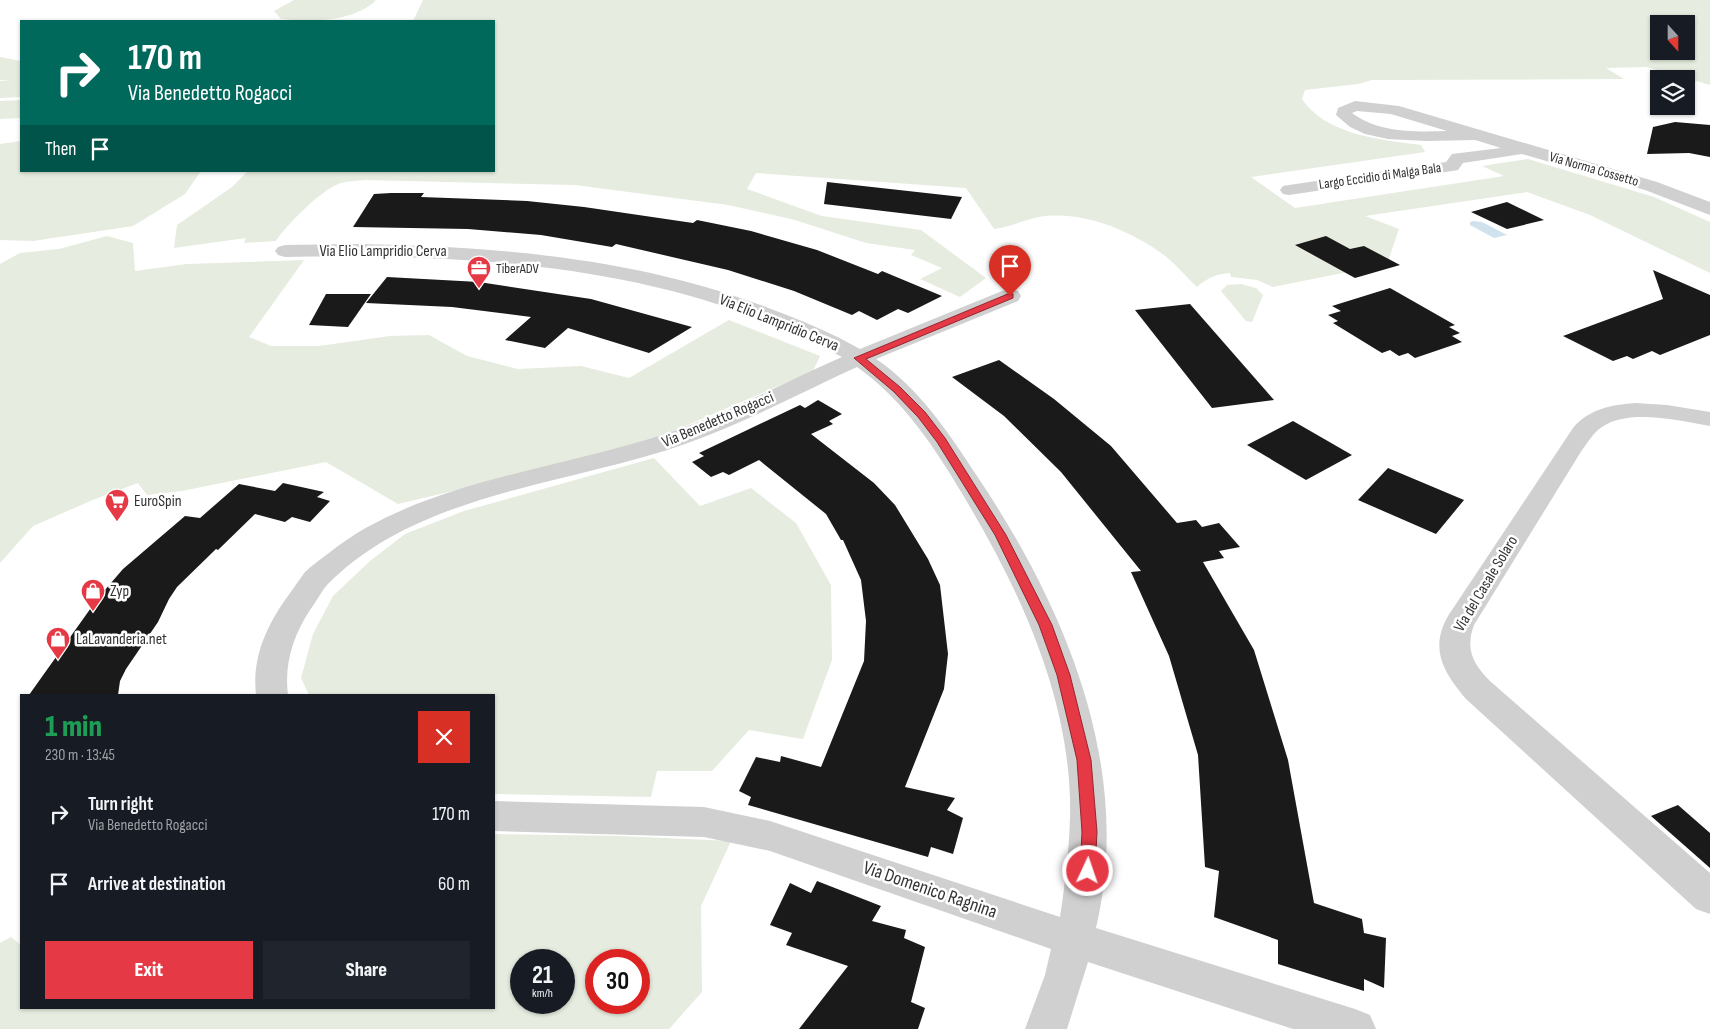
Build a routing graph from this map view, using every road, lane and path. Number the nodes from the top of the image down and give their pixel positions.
1 (1476, 135) junction
2 (1526, 150) junction
3 (1289, 190) dead end
4 (1710, 209) edge
5 (285, 251) dead end
6 (1010, 296) dead end
7 (859, 358) junction
8 (1710, 419) edge
9 (272, 694) edge
10 (495, 816) edge
11 (1710, 897) edge
12 (1076, 940) junction
13 (1046, 1029) edge
14 (1355, 1029) edge

1 - 1 street, Via Norma Cossetto
1 - 2 street, Via Norma Cossetto
2 - 3 street, Largo Eccidio di Malga Bala
2 - 4 street, Via Norma Cossetto
5 - 7 street, Via Elio Lampridio Cerva
6 - 7 street, Via Benedetto Rogacci
7 - 9 street, Via Benedetto Rogacci
7 - 12 street, Via Elio Lampridio Cerva
8 - 11 street, Via del Casale Solaro
10 - 12 street, Via Domenico Ragnina
12 - 13 street, Via Elio Lampridio Cerva
12 - 14 street, Via Domenico Ragnina

